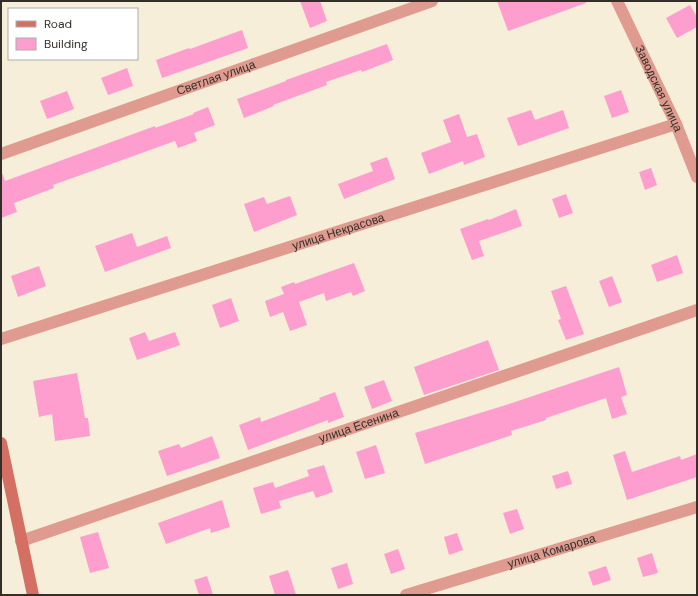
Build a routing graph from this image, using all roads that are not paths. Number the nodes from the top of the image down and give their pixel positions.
1 (432, 1) edge
2 (617, 1) edge
3 (676, 124) junction
4 (1, 154) edge
5 (697, 177) edge
6 (697, 310) edge
7 (1, 339) edge
8 (1, 443) edge
9 (697, 507) edge
10 (21, 541) junction
11 (33, 595) edge
12 (406, 595) edge

1 - 4 street, Светлая улица
2 - 3 street, Заводская улица
3 - 5 street, Заводская улица
3 - 7 street, улица Некрасова
6 - 10 street, улица Есенина
8 - 10 main road
9 - 12 street, улица Комарова
10 - 11 main road

